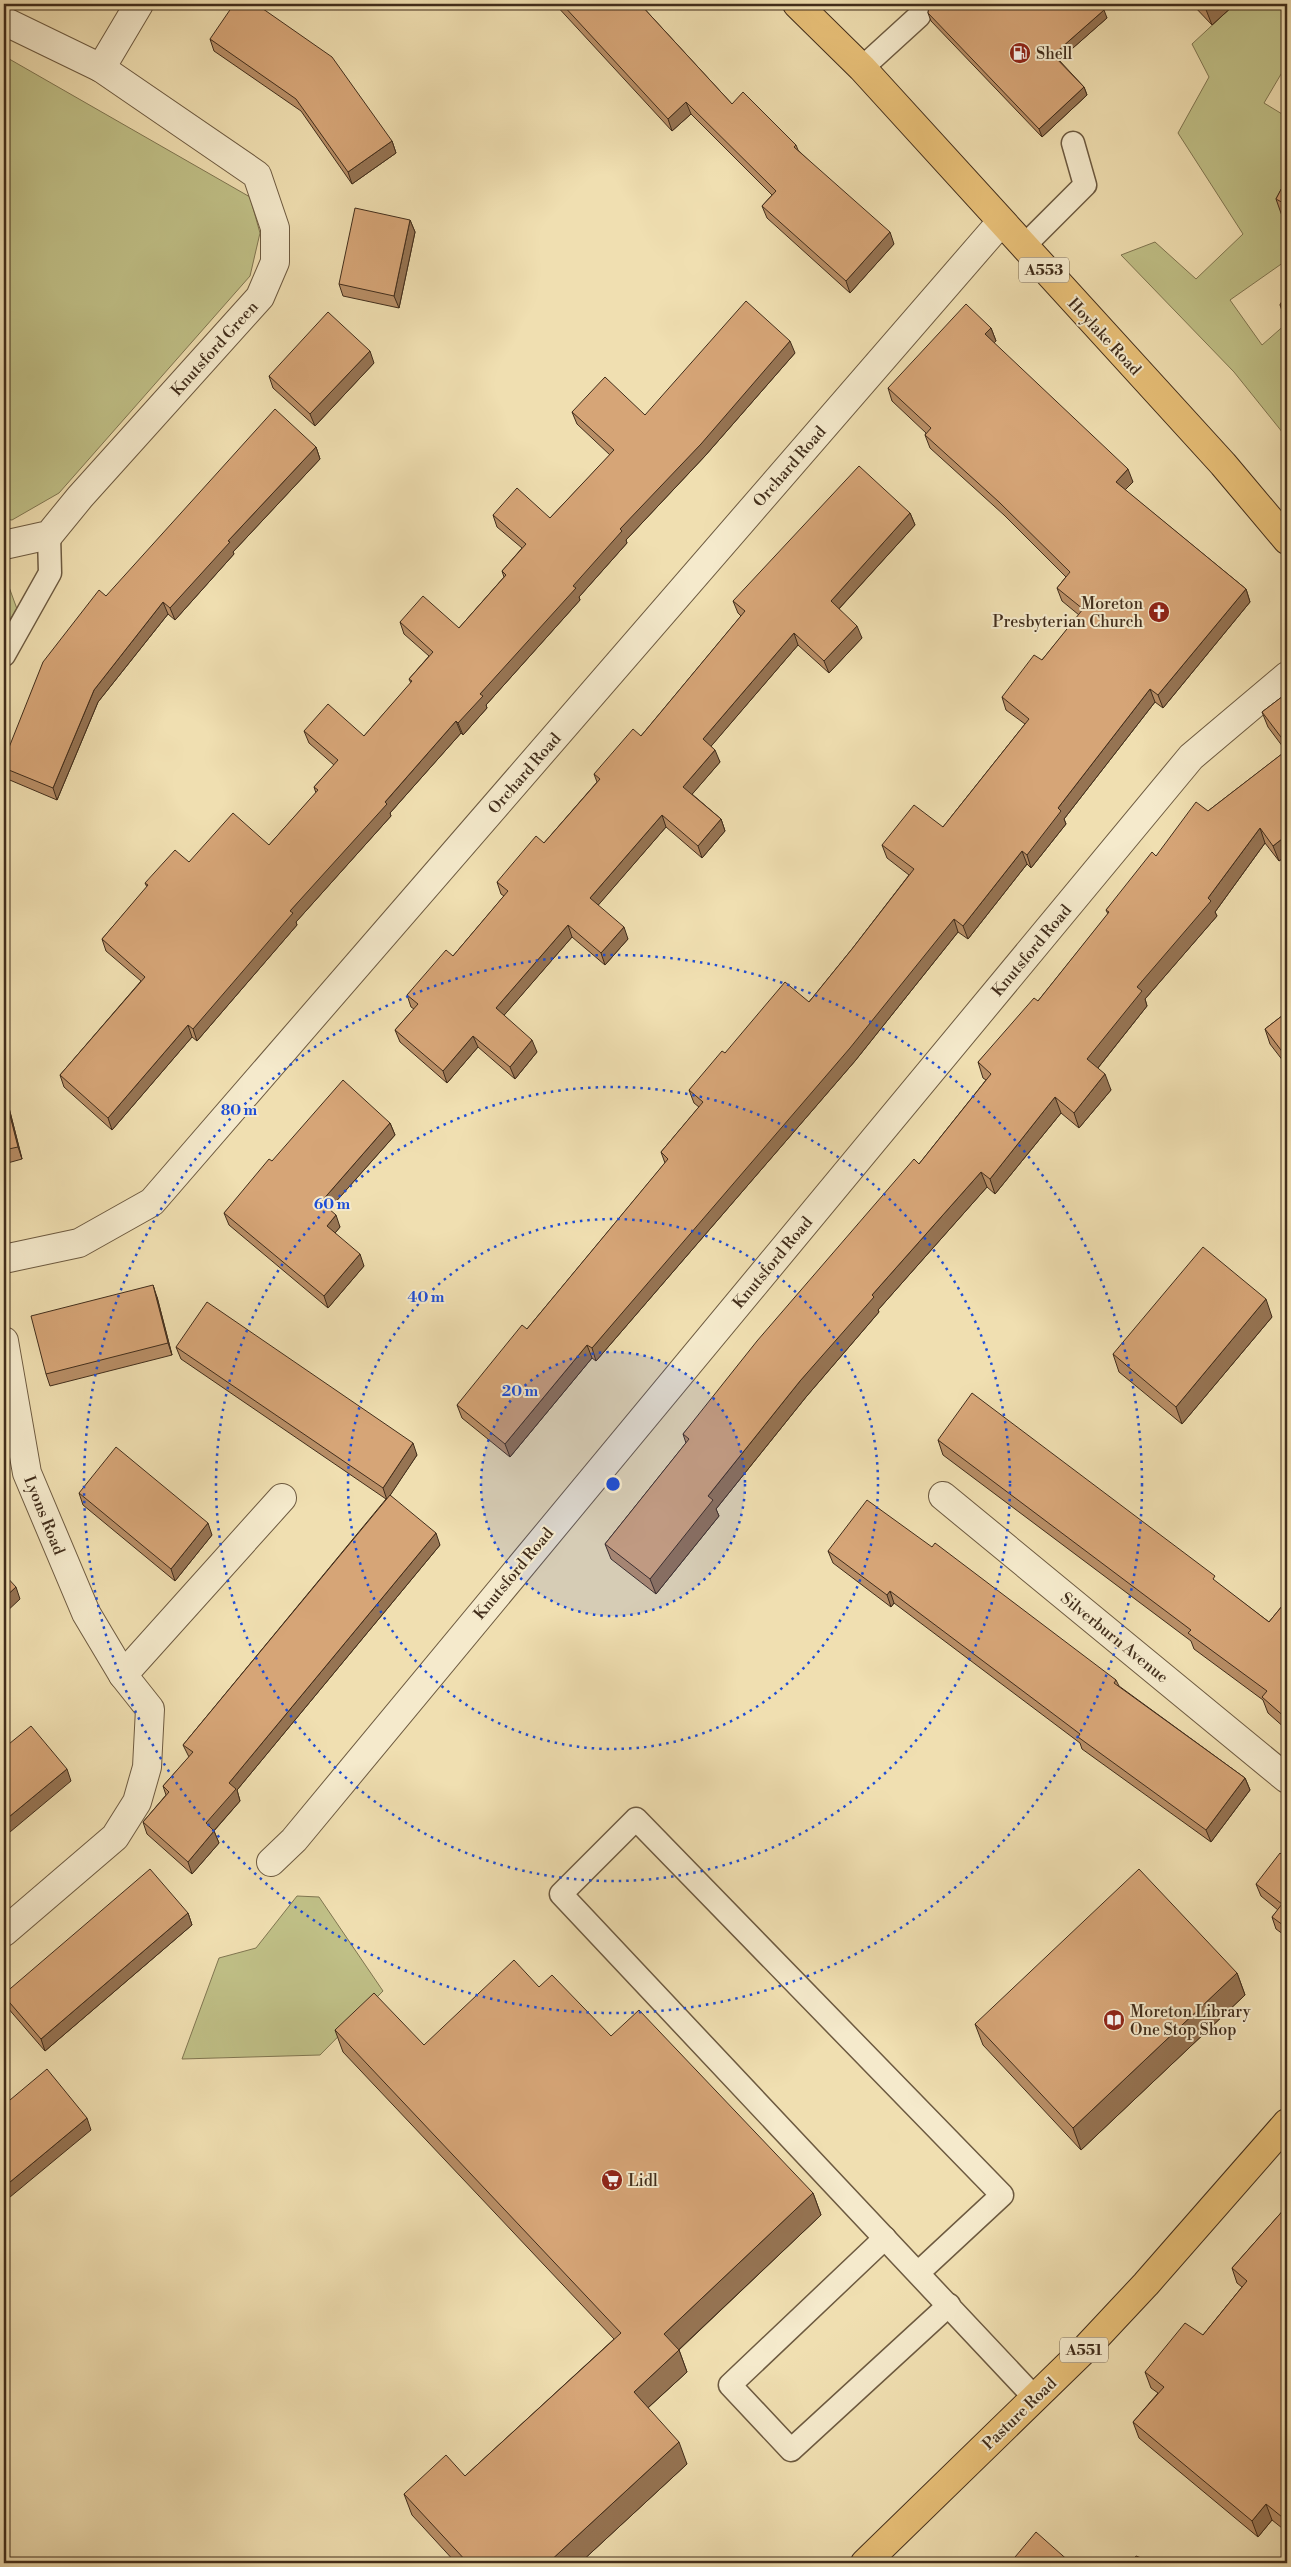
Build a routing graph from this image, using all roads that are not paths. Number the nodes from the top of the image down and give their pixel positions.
1 (139, 4) edge
2 (801, 5) edge
3 (919, 16) dead end
4 (4, 22) edge
5 (101, 68) junction
6 (862, 68) junction
7 (1073, 144) dead end
8 (1001, 222) junction
9 (1023, 247) junction
10 (49, 534) junction
11 (1287, 540) edge
12 (4, 545) edge
13 (4, 655) edge
14 (1287, 676) edge
15 (4, 1259) edge
16 (4, 1341) edge
17 (15, 1476) edge
18 (943, 1496) dead end
19 (282, 1498) dead end
20 (124, 1675) junction
21 (1287, 1779) edge
22 (271, 1862) dead end
23 (4, 1932) edge
24 (1287, 2123) edge
25 (885, 2238) junction
26 (918, 2273) junction
27 (949, 2305) junction
28 (1035, 2398) junction
29 (865, 2563) edge

1 - 5 street
2 - 6 main road, Hoylake Road / A553
3 - 6 lane
4 - 5 street, Knutsford Green
5 - 10 street, Knutsford Green
6 - 8 main road, Hoylake Road / A553
7 - 9 lane
8 - 9 main road, Hoylake Road / A553
8 - 15 street, Orchard Road
9 - 11 main road, Hoylake Road / A553
10 - 12 street
10 - 13 lane
14 - 22 street, Knutsford Road
16 - 17 street, Lyons Road
17 - 20 street, Lyons Road
18 - 21 street, Silverburn Avenue
19 - 20 street
20 - 23 street, Lyons Road
24 - 28 main road, Pasture Road / A551
25 - 26 lane
25 - 26 lane
25 - 27 lane
26 - 27 lane
27 - 28 lane
28 - 29 main road, Pasture Road / A551

